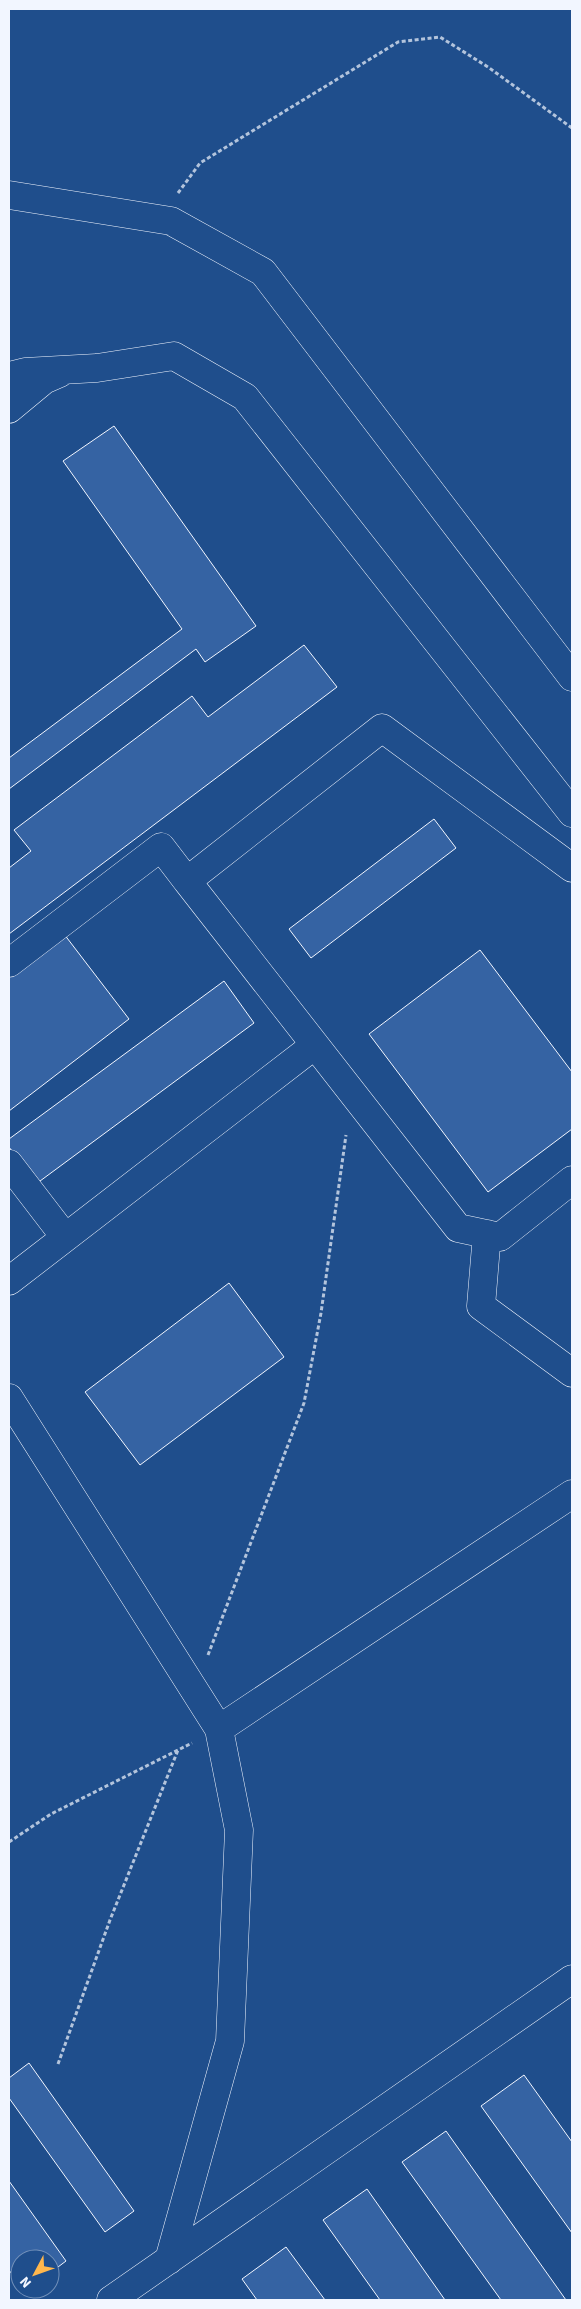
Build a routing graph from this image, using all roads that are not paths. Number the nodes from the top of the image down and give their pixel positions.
1 (9, 195) edge
2 (69, 369) junction
3 (9, 376) edge
4 (9, 409) edge
5 (572, 677) edge
6 (572, 813) edge
7 (572, 868) edge
8 (187, 881) junction
9 (9, 963) edge
10 (315, 1045) junction
11 (9, 1164) edge
12 (572, 1180) edge
13 (487, 1234) junction
14 (65, 1237) junction
15 (9, 1281) edge
16 (572, 1373) edge
17 (9, 1398) edge
18 (572, 1494) edge
19 (219, 1729) junction
20 (572, 1979) edge
21 (169, 2260) junction
22 (125, 2296) edge

1 - 5 street
2 - 3 street
2 - 4 street
2 - 6 street
7 - 8 street
8 - 9 street
8 - 10 street
10 - 13 street
10 - 14 street
11 - 14 street
12 - 13 street
13 - 16 street
14 - 15 street
17 - 19 street
18 - 19 street
19 - 21 street
20 - 21 street
21 - 22 street

